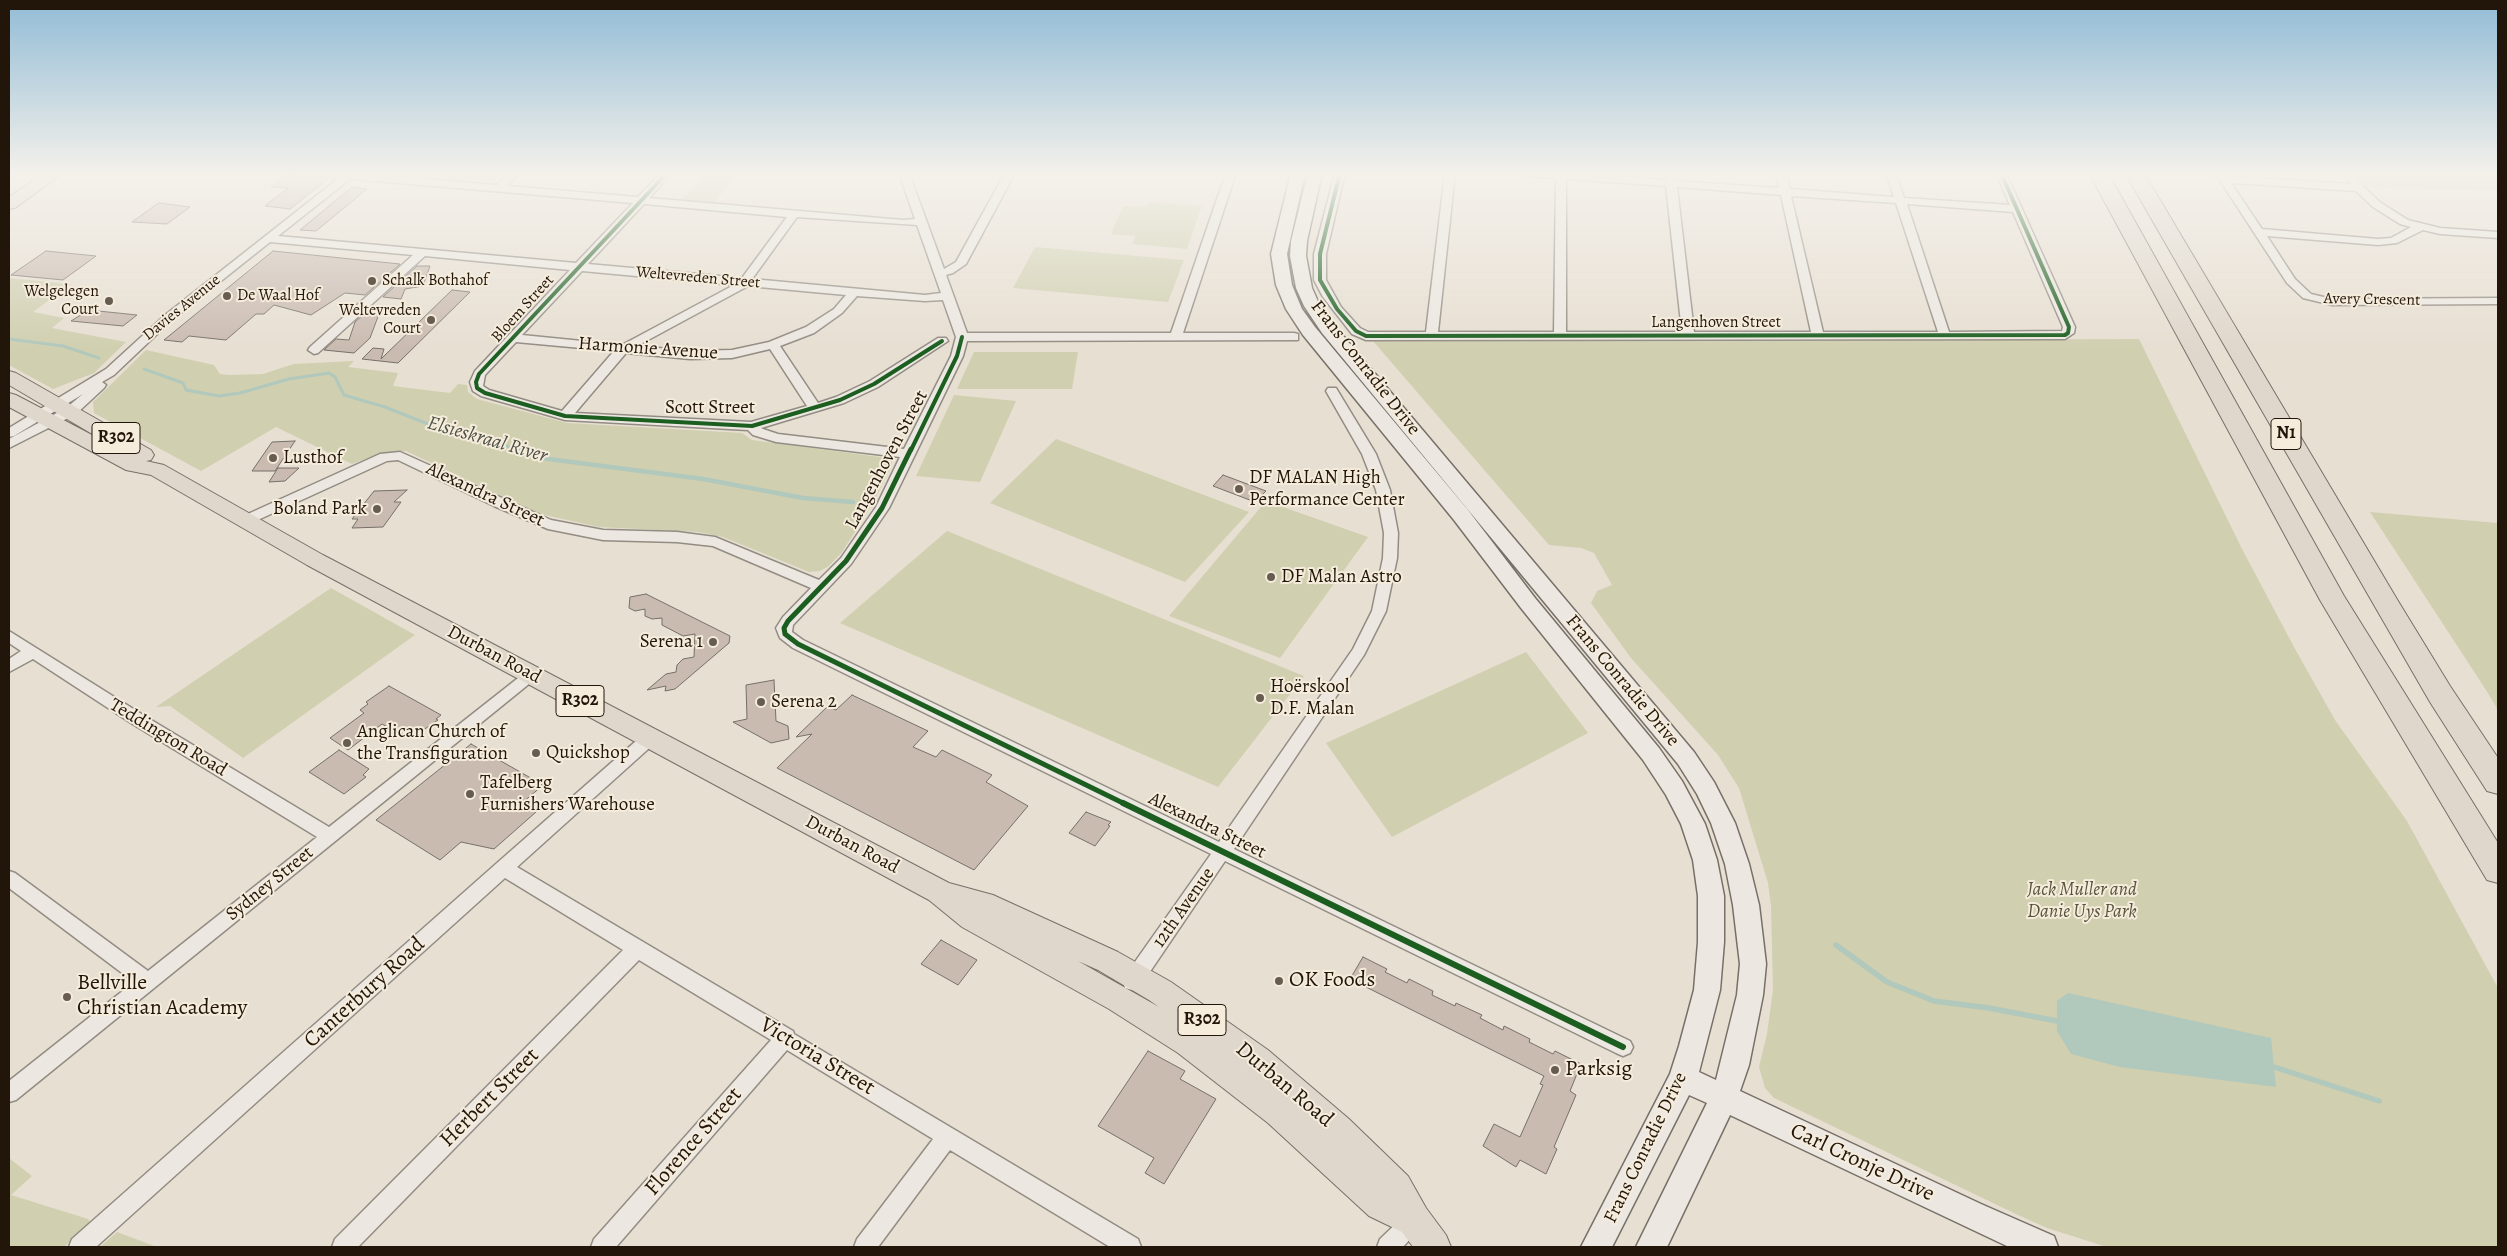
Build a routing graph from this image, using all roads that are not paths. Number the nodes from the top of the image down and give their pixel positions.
1 (278, 232) edge
2 (612, 232) edge
3 (781, 232) edge
4 (925, 232) edge
5 (978, 232) edge
6 (1211, 232) edge
7 (1284, 232) edge
8 (1301, 232) edge
9 (1326, 232) edge
10 (1444, 232) edge
11 (1561, 232) edge
12 (1677, 232) edge
13 (1794, 232) edge
14 (1910, 232) edge
15 (2027, 232) edge
16 (2130, 232) edge
17 (2168, 232) edge
18 (2259, 232) joint
19 (2411, 232) edge
20 (2465, 232) edge
21 (2498, 235) edge
22 (269, 239) junction
23 (422, 253) junction
24 (577, 268) junction
25 (940, 273) junction
26 (744, 282) junction
27 (854, 292) junction
28 (948, 296) junction
29 (2498, 301) edge
30 (1432, 336) junction
31 (1560, 336) junction
32 (1688, 336) junction
33 (1818, 336) junction
34 (1945, 336) junction
35 (962, 337) junction
36 (1176, 337) junction
37 (1294, 337) dead end
38 (513, 338) junction
39 (942, 341) dead end
40 (773, 345) junction
41 (623, 349) junction
42 (314, 350) dead end
43 (479, 374) joint
44 (9, 377) edge
45 (1332, 391) dead end
46 (9, 399) edge
47 (815, 408) junction
48 (55, 413) junction
49 (565, 416) junction
50 (752, 426) junction
51 (9, 432) edge
52 (9, 444) edge
53 (909, 454) junction
54 (244, 521) junction
55 (822, 587) junction
56 (784, 628) joint
57 (9, 636) edge
58 (32, 652) junction
59 (9, 666) edge
60 (532, 675) junction
61 (650, 738) junction
62 (2498, 782) edge
63 (330, 836) junction
64 (1224, 851) junction
65 (504, 868) junction
66 (2498, 870) edge
67 (9, 878) edge
68 (637, 950) junction
69 (148, 982) junction
70 (1128, 988) junction
71 (786, 1037) junction
72 (1623, 1047) dead end
73 (1683, 1078) junction
74 (9, 1093) edge
75 (1724, 1098) junction
76 (947, 1137) junction
77 (1414, 1220) junction
78 (80, 1247) edge
79 (343, 1247) edge
80 (602, 1247) edge
81 (865, 1247) edge
82 (1128, 1247) edge
83 (1388, 1247) edge
84 (1434, 1247) edge
85 (1596, 1247) edge
86 (1651, 1247) edge
87 (2043, 1247) edge

1 - 22 street, Davies Avenue
2 - 24 street, Bloem Street
3 - 26 street
4 - 25 street
5 - 25 street
6 - 36 street
7 - 73 main road, Frans Conradie Drive
8 - 75 main road, Frans Conradie Drive
9 - 30 street, Langenhoven Street
10 - 30 street
11 - 31 street
12 - 32 street
13 - 33 street
14 - 34 street
15 - 34 street, Langenhoven Street
16 - 66 highway, N1
17 - 62 highway, N1
18 - 19 street
18 - 29 street, Avery Crescent
20 - 21 street
22 - 23 street, Weltevreden Street
22 - 48 street, Davies Avenue
23 - 24 street, Weltevreden Street
23 - 42 street
24 - 26 street, Weltevreden Street
24 - 38 street, Bloem Street
25 - 28 street
26 - 27 street, Weltevreden Street
26 - 41 street
27 - 28 street, Weltevreden Street
27 - 40 street, Harmonie Avenue
28 - 35 street
30 - 31 street, Langenhoven Street
31 - 32 street, Langenhoven Street
32 - 33 street, Langenhoven Street
33 - 34 street, Langenhoven Street
35 - 36 street
35 - 53 street, Langenhoven Street
36 - 37 street
38 - 41 street, Harmonie Avenue
38 - 43 street, Bloem Street
39 - 47 street, Scott Street
40 - 41 street, Harmonie Avenue
40 - 47 street
41 - 49 street
43 - 49 street, Scott Street
44 - 48 main road, Durban Road / R302
45 - 64 street, 12th Avenue
46 - 48 main road, Durban Road / R302
47 - 50 street, Scott Street
48 - 51 street
48 - 52 street
48 - 54 main road, Durban Road / R302
49 - 50 street, Scott Street
50 - 53 street, Scott Street
53 - 55 street, Langenhoven Street
54 - 55 street, Alexandra Street
54 - 60 main road, Durban Road / R302
55 - 56 street, Langenhoven Street
56 - 64 street, Alexandra Street
57 - 58 street, Teddington Road
58 - 59 street
58 - 63 street, Teddington Road
60 - 61 main road, Durban Road / R302
60 - 63 street, Sydney Street
61 - 65 street, Canterbury Road
61 - 70 main road, Durban Road / R302
63 - 69 street, Sydney Street
64 - 70 street, 12th Avenue
64 - 72 street, Alexandra Street
65 - 68 street, Victoria Street
65 - 78 street, Canterbury Road
67 - 69 street
68 - 71 street, Victoria Street
68 - 79 street, Herbert Street
69 - 74 street, Sydney Street
70 - 77 main road, Durban Road / R302
71 - 76 street, Victoria Street
71 - 80 street, Florence Street
73 - 75 main road, Carl Cronje Drive
73 - 85 main road, Frans Conradie Drive
75 - 86 main road, Frans Conradie Drive
75 - 87 main road, Carl Cronje Drive
76 - 81 street
76 - 82 street, Victoria Street
77 - 83 street
77 - 84 main road, Durban Road / R302

